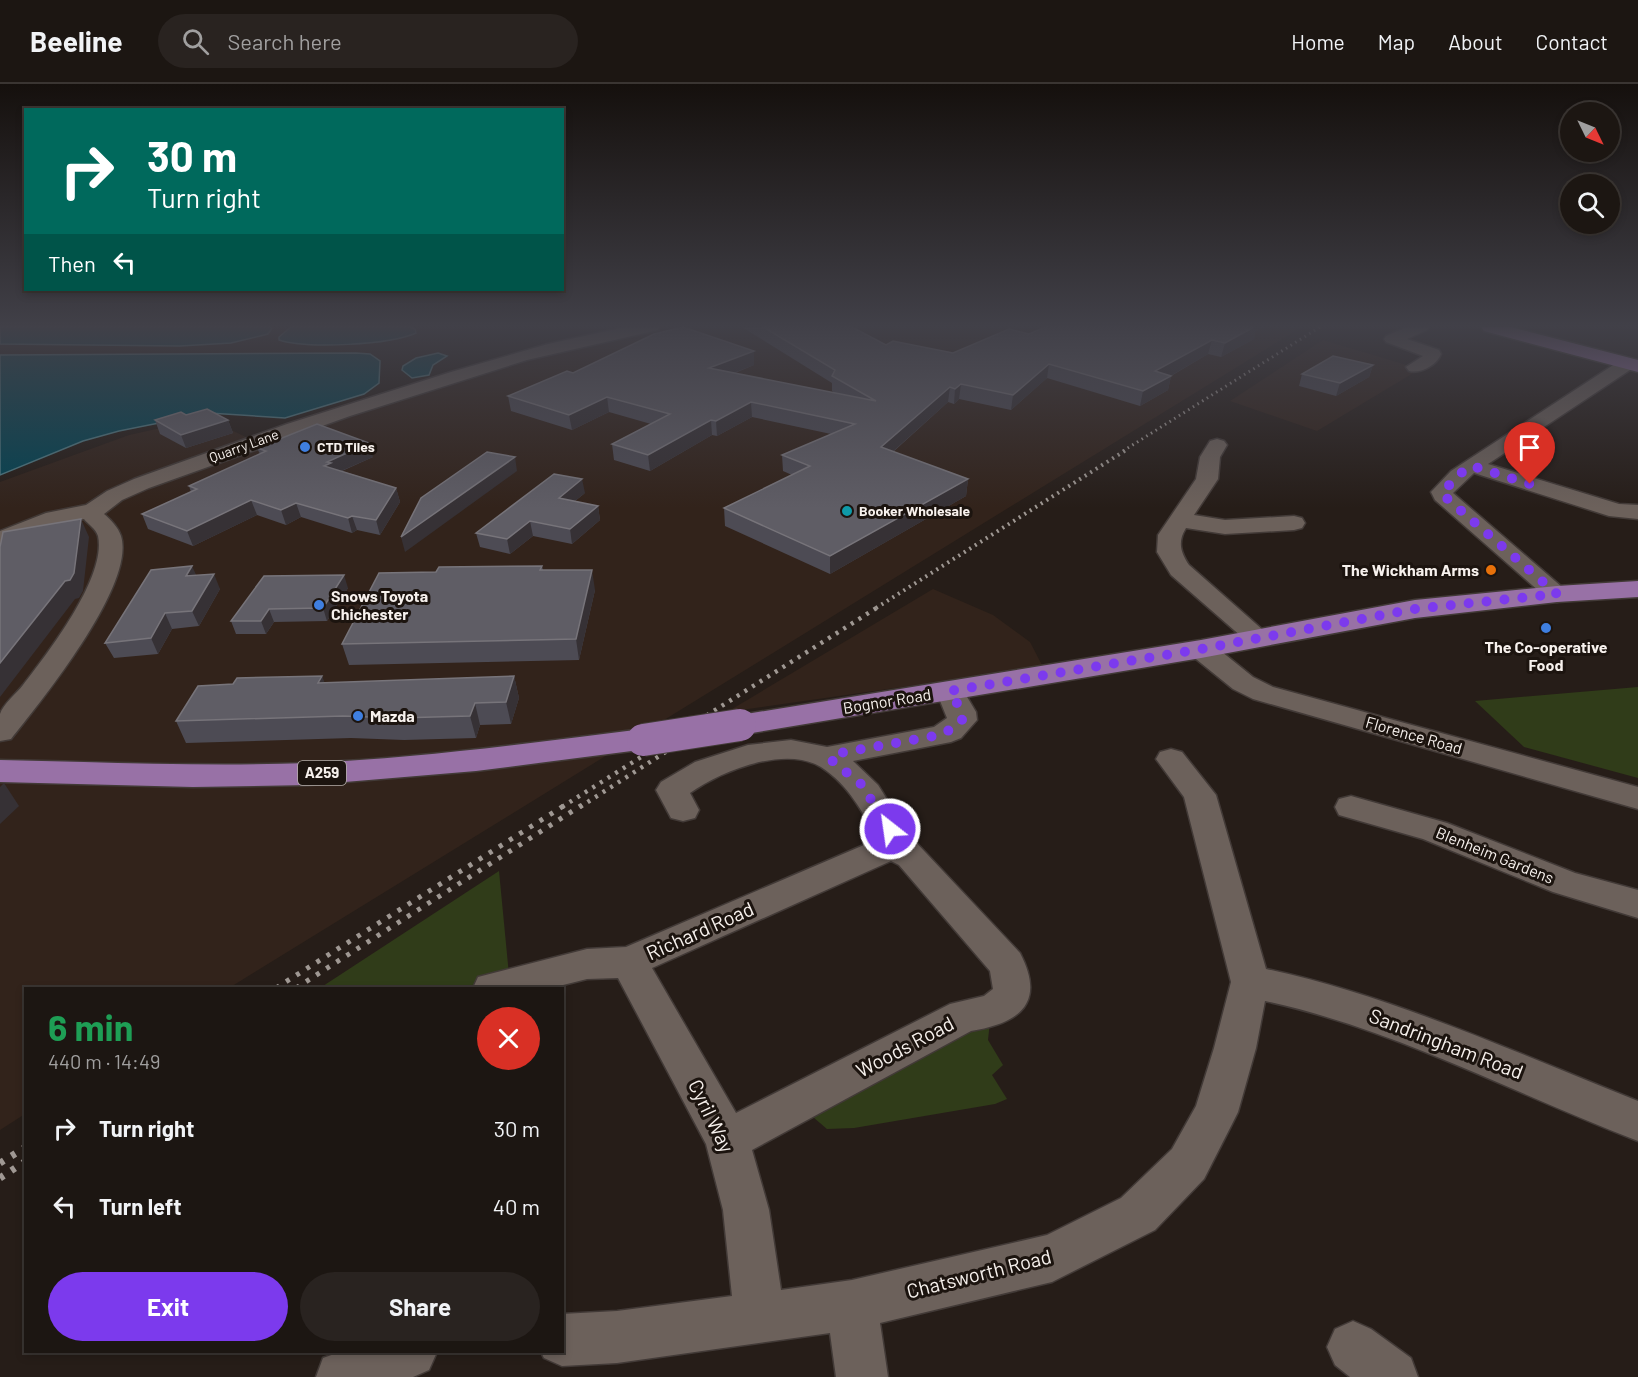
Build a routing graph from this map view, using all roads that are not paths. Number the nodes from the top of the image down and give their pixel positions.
1 (419, 387) edge
2 (1597, 387) edge
3 (1217, 445) dead end
4 (1472, 466) junction
5 (93, 510) junction
6 (1638, 512) edge
7 (1179, 520) junction
8 (1294, 523) dead end
9 (0, 539) edge
10 (1638, 589) edge
11 (1557, 594) junction
12 (1259, 638) junction
13 (1201, 649) junction
14 (950, 691) junction
15 (0, 732) edge
16 (830, 759) junction
17 (1171, 759) dead end
18 (0, 771) edge
19 (1638, 798) edge
20 (1351, 807) dead end
21 (683, 810) dead end
22 (901, 849) junction
23 (1638, 904) edge
24 (629, 962) junction
25 (1250, 982) junction
26 (496, 987) edge
27 (1638, 1120) edge
28 (727, 1140) junction
29 (852, 1305) junction
30 (760, 1318) junction
31 (564, 1340) edge
32 (1353, 1347) dead end
33 (408, 1353) edge
34 (342, 1377) edge
35 (862, 1377) edge
36 (1392, 1377) edge

1 - 5 street, Quarry Lane
2 - 4 street
3 - 7 street
4 - 6 street
4 - 11 street
5 - 9 street
5 - 15 street
7 - 8 street
7 - 12 street
10 - 11 main road, Bognor Road / A259
11 - 12 main road, Bognor Road / A259
12 - 13 main road, Bognor Road / A259
13 - 14 main road, Bognor Road / A259
13 - 19 street, Florence Road
14 - 16 street
14 - 18 main road, Bognor Road / A259, bridge
16 - 21 street
16 - 22 street, Woods Road
17 - 25 street, Chatsworth Road
20 - 23 street, Blenheim Gardens
22 - 24 street, Richard Road
22 - 28 street, Woods Road
24 - 26 street, Richard Road
24 - 28 street, Cyril Way
25 - 27 street, Sandringham Road
25 - 29 street, Chatsworth Road
28 - 30 street, Cyril Way
29 - 30 street, Chatsworth Road
29 - 35 street
30 - 31 street, Chatsworth Road
32 - 36 street
33 - 34 street

